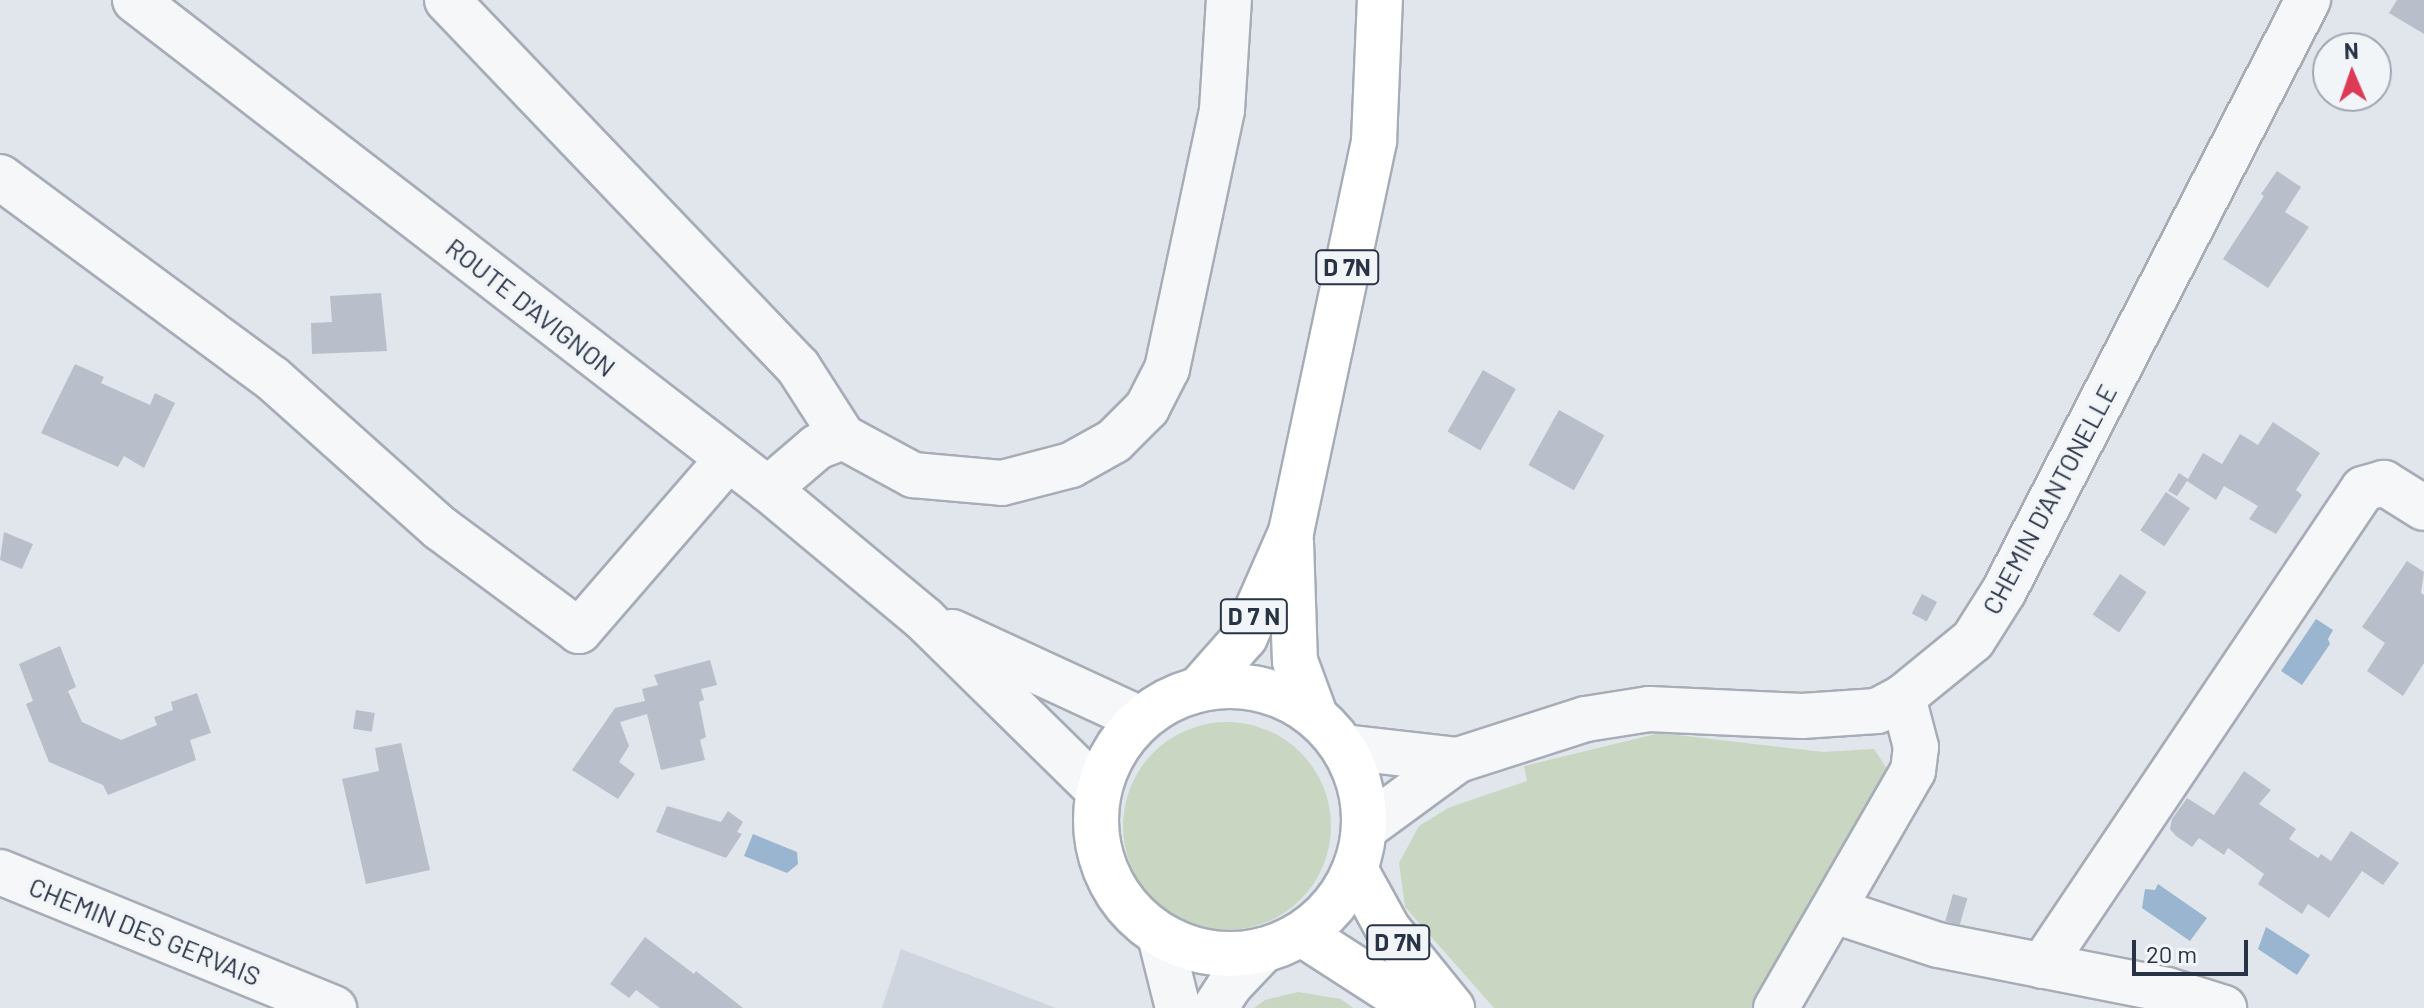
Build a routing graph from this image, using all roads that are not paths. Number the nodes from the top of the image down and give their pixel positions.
1 (135, 0) edge
2 (447, 0) edge
3 (1229, 0) edge
4 (1380, 0) edge
5 (2308, 0) edge
6 (0, 177) edge
7 (843, 437) junction
8 (728, 459) junction
9 (768, 489) junction
10 (2424, 508) edge
11 (1291, 532) junction
12 (924, 619) junction
13 (1200, 688) junction
14 (1903, 697) junction
15 (1315, 715) junction
16 (1140, 719) junction
17 (1344, 747) junction
18 (1458, 760) junction
19 (1098, 790) junction
20 (1365, 828) junction
21 (1355, 869) junction
22 (0, 872) edge
23 (1835, 911) junction
24 (1160, 936) junction
25 (1282, 942) junction
26 (2042, 966) junction
27 (334, 1008) edge
28 (1178, 1008) edge
29 (1215, 1008) edge
30 (1417, 1008) edge
31 (1452, 1008) edge
32 (1776, 1008) edge
33 (2224, 1008) edge

1 - 8 street, ROUTE D'AVIGNON
2 - 7 street
3 - 7 street
4 - 11 main road, D 7N
5 - 14 street, CHEMIN D'ANTONELLE
6 - 8 street
7 - 9 street
8 - 9 street, ROUTE D'AVIGNON
9 - 12 street, ROUTE D'AVIGNON
10 - 26 street
11 - 13 main road, D 7 N
11 - 15 main road, D 7N
12 - 16 street
12 - 19 street
13 - 15 main road
13 - 16 main road
14 - 18 street, CHEMIN D'ANTONELLE
14 - 23 street
15 - 17 main road
16 - 19 main road
17 - 18 street, CHEMIN D'ANTONELLE
17 - 20 main road
18 - 20 street, CHEMIN D'ANTONELLE
19 - 24 main road
20 - 21 main road
21 - 25 main road
21 - 31 main road, D 7N
22 - 27 street, CHEMIN DES GERVAIS
23 - 26 street
23 - 32 street
24 - 25 main road
24 - 28 street
25 - 29 street
25 - 30 main road, D 7N
26 - 33 street

